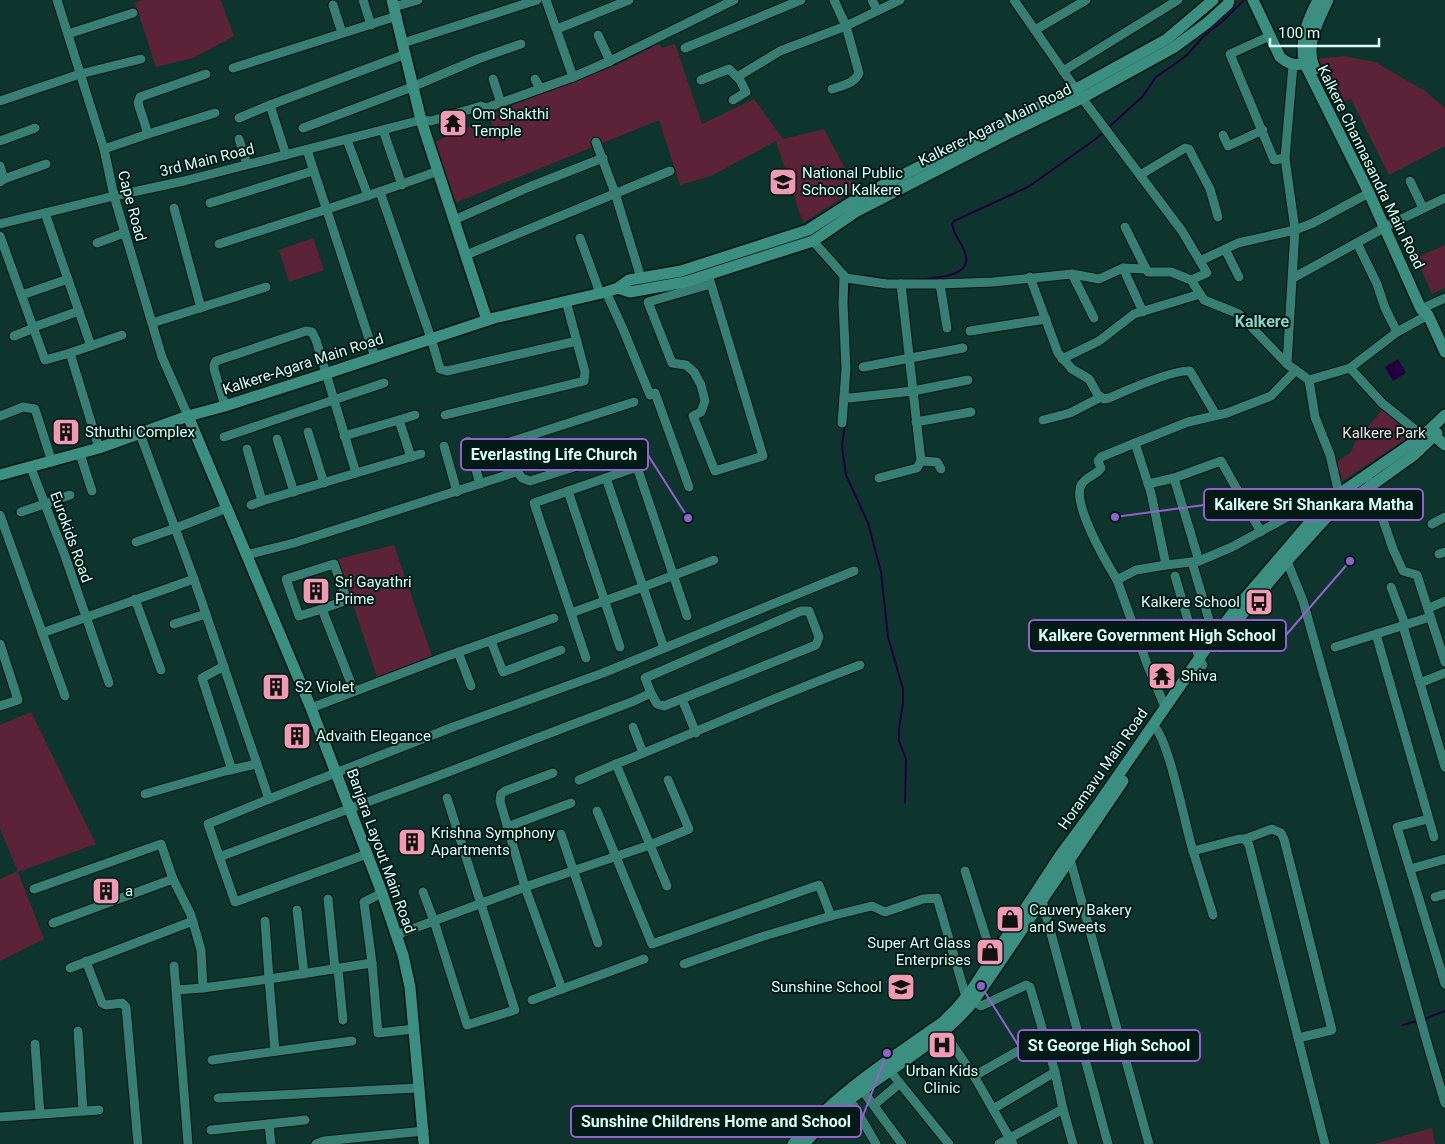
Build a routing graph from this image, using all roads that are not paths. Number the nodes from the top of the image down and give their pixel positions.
1 (57, 0) edge
2 (363, 0) edge
3 (418, 0) edge
4 (537, 0) edge
5 (546, 0) edge
6 (629, 0) edge
7 (734, 0) edge
8 (801, 0) edge
9 (834, 0) edge
10 (872, 0) edge
11 (900, 0) edge
12 (1014, 0) edge
13 (1086, 0) edge
14 (1178, 0) edge
15 (1213, 0) edge
16 (1229, 0) edge
17 (1253, 0) edge
18 (1318, 0) edge
19 (1328, 0) edge
20 (334, 5) dead end
21 (394, 8) edge
22 (877, 10) junction
23 (133, 13) dead end
24 (371, 24) junction
25 (846, 26) junction
26 (556, 29) junction
27 (1036, 30) junction
28 (68, 34) junction
29 (342, 34) junction
30 (598, 35) dead end
31 (1270, 36) junction
32 (522, 44) dead end
33 (684, 48) dead end
34 (404, 49) junction
35 (141, 58) dead end
36 (610, 61) junction
37 (1303, 63) junction
38 (233, 68) dead end
39 (1063, 71) junction
40 (80, 74) junction
41 (206, 74) dead end
42 (573, 77) junction
43 (737, 77) junction
44 (493, 79) dead end
45 (535, 79) dead end
46 (701, 80) dead end
47 (412, 87) junction
48 (540, 89) junction
49 (832, 89) dead end
50 (1079, 94) junction
51 (733, 100) dead end
52 (0, 101) edge
53 (501, 103) junction
54 (270, 105) junction
55 (215, 113) dead end
56 (239, 118) dead end
57 (421, 120) junction
58 (35, 128) dead end
59 (303, 128) dead end
60 (383, 130) junction
61 (1262, 130) junction
62 (148, 134) junction
63 (1223, 134) dead end
64 (239, 139) dead end
65 (348, 140) junction
66 (0, 141) edge
67 (596, 142) dead end
68 (104, 149) junction
69 (307, 150) junction
70 (286, 155) junction
71 (603, 158) junction
72 (1285, 158) junction
73 (46, 164) dead end
74 (247, 164) junction
75 (0, 166) edge
76 (313, 171) junction
77 (438, 171) junction
78 (670, 171) dead end
79 (1140, 174) junction
80 (2, 180) edge
81 (1410, 181) dead end
82 (402, 184) junction
83 (380, 192) junction
84 (615, 193) junction
85 (1369, 193) junction
86 (114, 196) junction
87 (368, 196) junction
88 (1445, 198) edge
89 (210, 203) dead end
90 (174, 208) dead end
91 (325, 208) junction
92 (1423, 208) junction
93 (45, 213) junction
94 (1218, 217) dead end
95 (454, 220) junction
96 (0, 224) edge
97 (1388, 226) junction
98 (1125, 227) dead end
99 (1295, 230) junction
100 (124, 233) junction
101 (0, 236) edge
102 (811, 236) junction
103 (580, 238) dead end
104 (97, 243) dead end
105 (1357, 243) junction
106 (219, 244) dead end
107 (1225, 249) junction
108 (466, 255) junction
109 (1200, 261) junction
110 (1123, 268) junction
111 (1146, 270) junction
112 (1072, 274) junction
113 (1030, 277) junction
114 (1239, 277) dead end
115 (641, 278) junction
116 (847, 278) junction
117 (1293, 278) junction
118 (68, 279) junction
119 (709, 280) junction
120 (1191, 280) junction
121 (901, 284) junction
122 (940, 284) junction
123 (266, 287) dead end
124 (618, 288) junction
125 (603, 292) junction
126 (1200, 294) junction
127 (22, 295) junction
128 (647, 296) junction
129 (1445, 298) edge
130 (566, 301) junction
131 (202, 308) junction
132 (1426, 310) junction
133 (79, 311) junction
134 (1143, 312) junction
135 (1094, 318) dead end
136 (1046, 319) junction
137 (487, 320) junction
138 (152, 323) junction
139 (34, 327) junction
140 (947, 328) dead end
141 (970, 332) dead end
142 (1396, 332) junction
143 (122, 335) dead end
144 (14, 336) dead end
145 (431, 338) junction
146 (577, 341) junction
147 (91, 346) junction
148 (963, 348) dead end
149 (1445, 352) edge
150 (70, 353) junction
151 (375, 357) junction
152 (909, 358) junction
153 (1062, 359) junction
154 (1287, 364) junction
155 (863, 368) dead end
156 (1350, 368) junction
157 (1296, 370) junction
158 (325, 374) junction
159 (968, 380) dead end
160 (1309, 380) junction
161 (384, 383) dead end
162 (913, 391) junction
163 (847, 397) junction
164 (1102, 397) junction
165 (334, 401) junction
166 (634, 402) dead end
167 (225, 406) junction
168 (971, 412) dead end
169 (414, 415) dead end
170 (445, 415) dead end
171 (1216, 415) junction
172 (1445, 415) edge
173 (0, 416) edge
174 (188, 416) junction
175 (399, 420) junction
176 (1043, 420) dead end
177 (916, 422) junction
178 (842, 423) dead end
179 (1445, 425) edge
180 (308, 432) dead end
181 (140, 434) junction
182 (1428, 434) junction
183 (344, 436) junction
184 (224, 437) dead end
185 (277, 439) dead end
186 (516, 440) junction
187 (468, 441) dead end
188 (1135, 443) junction
189 (643, 445) dead end
190 (1445, 445) edge
191 (444, 446) dead end
192 (99, 448) junction
193 (247, 449) dead end
194 (80, 454) junction
195 (422, 454) dead end
196 (471, 454) junction
197 (411, 457) junction
198 (921, 461) junction
199 (52, 462) junction
200 (31, 468) junction
201 (940, 469) dead end
202 (516, 470) junction
203 (356, 473) junction
204 (0, 475) edge
205 (606, 478) junction
206 (879, 478) dead end
207 (1174, 478) junction
208 (1369, 480) junction
209 (324, 483) junction
210 (480, 484) junction
211 (1148, 484) junction
212 (689, 487) dead end
213 (92, 491) dead end
214 (568, 491) junction
215 (294, 492) junction
216 (457, 492) junction
217 (70, 495) dead end
218 (1342, 499) junction
219 (262, 501) junction
220 (44, 504) junction
221 (251, 504) dead end
222 (1266, 504) dead end
223 (227, 508) junction
224 (21, 512) dead end
225 (0, 515) edge
226 (1304, 516) junction
227 (1321, 516) junction
228 (1445, 517) edge
229 (1432, 524) dead end
230 (176, 528) junction
231 (1261, 532) junction
232 (136, 542) dead end
233 (246, 555) junction
234 (714, 560) dead end
235 (1196, 561) junction
236 (1287, 561) junction
237 (1166, 565) junction
238 (854, 571) dead end
239 (673, 575) junction
240 (1175, 576) dead end
241 (194, 579) junction
242 (1117, 580) junction
243 (643, 587) junction
244 (1391, 588) dead end
245 (134, 599) junction
246 (604, 600) junction
247 (1445, 602) edge
248 (322, 609) junction
249 (1429, 612) junction
250 (571, 613) junction
251 (206, 614) junction
252 (85, 616) junction
253 (687, 616) dead end
254 (554, 618) dead end
255 (174, 624) dead end
256 (1404, 625) junction
257 (42, 633) junction
258 (1376, 634) junction
259 (491, 641) junction
260 (1215, 642) junction
261 (0, 644) edge
262 (620, 647) dead end
263 (1335, 647) dead end
264 (664, 648) junction
265 (561, 650) dead end
266 (458, 652) junction
267 (586, 658) dead end
268 (1201, 662) junction
269 (1445, 662) edge
270 (860, 665) dead end
271 (224, 666) junction
272 (161, 670) dead end
273 (1445, 673) edge
274 (109, 683) dead end
275 (1420, 683) junction
276 (471, 686) dead end
277 (354, 691) junction
278 (651, 693) junction
279 (65, 696) dead end
280 (684, 704) dead end
281 (0, 706) edge
282 (1165, 707) junction
283 (311, 708) junction
284 (633, 727) dead end
285 (1155, 727) junction
286 (696, 733) junction
287 (643, 753) junction
288 (258, 764) junction
289 (616, 764) junction
290 (1445, 766) edge
291 (232, 770) junction
292 (337, 773) junction
293 (553, 773) dead end
294 (579, 780) dead end
295 (668, 780) dead end
296 (145, 794) dead end
297 (447, 798) dead end
298 (269, 799) junction
299 (571, 803) dead end
300 (349, 809) junction
301 (597, 811) dead end
302 (1428, 819) junction
303 (507, 827) junction
304 (561, 834) dead end
305 (1434, 837) dead end
306 (1245, 839) junction
307 (650, 845) junction
308 (1193, 851) junction
309 (367, 854) junction
310 (616, 856) junction
311 (1065, 856) junction
312 (219, 857) junction
313 (1445, 858) edge
314 (1410, 869) junction
315 (574, 871) junction
316 (965, 871) dead end
317 (173, 879) junction
318 (667, 886) dead end
319 (525, 887) junction
320 (34, 889) dead end
321 (423, 892) dead end
322 (382, 893) junction
323 (1445, 894) edge
324 (1435, 897) dead end
325 (328, 899) dead end
326 (1042, 900) junction
327 (482, 904) junction
328 (297, 910) dead end
329 (1213, 915) dead end
330 (831, 916) junction
331 (193, 921) junction
332 (265, 921) dead end
333 (434, 921) junction
334 (53, 923) dead end
335 (396, 935) junction
336 (598, 943) dead end
337 (644, 959) dead end
338 (993, 959) junction
339 (86, 961) junction
340 (372, 963) junction
341 (684, 964) dead end
342 (174, 966) dead end
343 (70, 968) dead end
344 (336, 969) junction
345 (304, 974) junction
346 (269, 979) junction
347 (1445, 984) edge
348 (203, 988) junction
349 (562, 989) junction
350 (176, 990) junction
351 (532, 1000) dead end
352 (970, 1000) junction
353 (343, 1020) dead end
354 (414, 1029) junction
355 (78, 1031) dead end
356 (943, 1031) junction
357 (1298, 1038) junction
358 (352, 1041) dead end
359 (35, 1044) dead end
360 (1020, 1050) dead end
361 (276, 1051) junction
362 (212, 1060) dead end
363 (888, 1068) junction
364 (1055, 1072) junction
365 (974, 1076) junction
366 (900, 1083) junction
367 (418, 1088) junction
368 (863, 1091) junction
369 (218, 1098) dead end
370 (848, 1101) junction
371 (1445, 1103) edge
372 (874, 1105) junction
373 (1063, 1108) junction
374 (993, 1109) junction
375 (98, 1110) dead end
376 (83, 1111) junction
377 (40, 1114) junction
378 (0, 1117) edge
379 (305, 1120) dead end
380 (269, 1124) junction
381 (211, 1130) dead end
382 (424, 1131) junction
383 (1011, 1141) edge
384 (138, 1144) edge
385 (188, 1144) edge
386 (271, 1144) edge
387 (316, 1144) edge
388 (424, 1144) edge
389 (793, 1144) edge
390 (804, 1144) edge
391 (876, 1144) edge
392 (902, 1144) edge
393 (949, 1144) edge
394 (999, 1144) edge
395 (1073, 1144) edge
396 (1108, 1144) edge
397 (1150, 1144) edge
398 (1325, 1144) edge

1 - 28 street, Cape Road
2 - 24 street
3 - 21 street
4 - 34 street
5 - 26 street
6 - 26 street
7 - 36 street, 3rd Main Road
8 - 33 street
9 - 25 street
10 - 22 street
11 - 22 street
12 - 27 street
13 - 27 street
14 - 39 street
15 - 50 street, Kalkere-Agara Main Road
16 - 50 street, Kalkere-Agara Main Road
17 - 31 street
18 - 37 street, Kalkere Channasandra Main Road
19 - 37 street
20 - 29 street
21 - 24 street
21 - 34 street
22 - 25 street
23 - 28 street
24 - 29 street
25 - 43 street
25 - 49 street
26 - 42 street
27 - 39 street
28 - 40 street, Cape Road
29 - 38 street
30 - 36 street
31 - 37 street
31 - 61 street
32 - 47 street
34 - 47 street
34 - 54 street
35 - 40 street
36 - 42 street, 3rd Main Road
37 - 72 street
37 - 85 street, Kalkere Channasandra Main Road
37 - 97 street, Kalkere Channasandra Main Road
39 - 50 street
40 - 52 street
40 - 68 street, Cape Road
41 - 62 street
42 - 48 street, 3rd Main Road
43 - 46 street
43 - 51 street
44 - 53 street
45 - 48 street
47 - 57 street
47 - 59 street
48 - 53 street, 3rd Main Road
50 - 79 street
50 - 102 street, Kalkere-Agara Main Road
53 - 57 street, 3rd Main Road
54 - 56 street
54 - 70 street
55 - 62 street
57 - 60 street, 3rd Main Road
57 - 77 street
58 - 66 street
60 - 65 street, 3rd Main Road
60 - 82 street
61 - 63 street
61 - 72 street
62 - 68 street
64 - 74 street
65 - 69 street, 3rd Main Road
65 - 87 street
67 - 71 street
68 - 86 street, Cape Road
69 - 70 street, 3rd Main Road
69 - 76 street
70 - 74 street, 3rd Main Road
71 - 84 street
71 - 95 street
72 - 99 street
73 - 80 street
74 - 86 street, 3rd Main Road
75 - 80 street
76 - 89 street
76 - 91 street
77 - 82 street
77 - 95 street
78 - 84 street
79 - 94 street
79 - 109 street
81 - 92 street
82 - 83 street
83 - 87 street
83 - 145 street
84 - 108 street
84 - 115 street
85 - 97 street, Kalkere Channasandra Main Road
85 - 99 street
86 - 93 street, 3rd Main Road
86 - 100 street, Cape Road
87 - 91 street
88 - 92 street
90 - 131 street
91 - 106 street
91 - 151 street
92 - 97 street
93 - 96 street, 3rd Main Road
93 - 118 street
95 - 108 street
97 - 105 street
97 - 132 street, Kalkere Channasandra Main Road
98 - 111 street
99 - 107 street
99 - 117 street
100 - 104 street
100 - 138 street, Cape Road
101 - 127 street
102 - 115 street, Kalkere-Agara Main Road
102 - 116 street
102 - 119 street, Kalkere-Agara Main Road
103 - 125 street
105 - 117 street
105 - 142 street
107 - 109 street
107 - 114 street
108 - 137 street
109 - 120 street
110 - 111 street
110 - 112 street
110 - 134 street
111 - 120 street
112 - 113 street
112 - 135 street
113 - 122 street
113 - 136 street
115 - 124 street, Kalkere-Agara Main Road
116 - 121 street
116 - 163 street
117 - 154 street
118 - 127 street
118 - 133 street
119 - 128 street, Kalkere-Agara Main Road
119 - 128 street
120 - 126 street
121 - 122 street
121 - 152 street
122 - 140 street
123 - 131 street
124 - 125 street, Kalkere-Agara Main Road
124 - 128 street, Kalkere-Agara Main Road
125 - 130 street, Kalkere-Agara Main Road
125 - 212 street
126 - 134 street
126 - 154 street
127 - 139 street
129 - 132 street
130 - 137 street, Kalkere-Agara Main Road
130 - 146 street
131 - 138 street
132 - 142 street
132 - 149 street, Kalkere Channasandra Main Road
133 - 139 street
133 - 147 street
134 - 153 street
136 - 141 street
136 - 153 street
137 - 145 street, Kalkere-Agara Main Road
138 - 174 street, Cape Road
139 - 144 street
139 - 150 street
142 - 156 street
143 - 147 street
145 - 146 street
145 - 151 street, Kalkere-Agara Main Road
146 - 170 street
147 - 150 street
148 - 152 street
150 - 192 street
151 - 158 street, Kalkere-Agara Main Road
152 - 155 street
152 - 162 street
153 - 164 street
154 - 157 street
156 - 160 street
156 - 182 street
157 - 160 street
157 - 171 street
158 - 165 street
158 - 167 street, Kalkere-Agara Main Road
158 - 167 street
159 - 162 street
160 - 218 street
161 - 165 street
162 - 163 street
162 - 177 street
163 - 178 street
164 - 171 street
164 - 176 street
165 - 183 street
165 - 184 street
166 - 186 street
167 - 174 street, Kalkere-Agara Main Road
168 - 177 street
169 - 175 street
171 - 188 street
172 - 182 street, Horamavu Main Road
173 - 199 street
174 - 181 street, Kalkere-Agara Main Road
174 - 223 street, Banjara Layout Main Road
175 - 183 street
175 - 197 street
177 - 198 street
179 - 182 street
180 - 209 street
181 - 192 street, Kalkere-Agara Main Road
181 - 230 street
182 - 190 street
182 - 208 street, Horamavu Main Road
183 - 203 street
185 - 215 street
186 - 196 street
186 - 202 street
187 - 196 street
188 - 211 street
188 - 242 street
189 - 202 street
191 - 216 street
192 - 194 street, Kalkere-Agara Main Road
193 - 219 street
194 - 199 street, Kalkere-Agara Main Road
194 - 213 street
195 - 197 street
196 - 210 street
197 - 203 street
198 - 201 street
198 - 206 street
199 - 200 street, Kalkere-Agara Main Road
200 - 204 street, Kalkere-Agara Main Road
200 - 220 street, Eurokids Road
202 - 210 street
203 - 209 street
205 - 214 street
205 - 239 street
205 - 243 street
207 - 211 street
207 - 231 street
207 - 235 street
208 - 218 street, Horamavu Main Road
208 - 249 street
209 - 215 street
210 - 216 street
211 - 237 street
214 - 246 street
214 - 250 street
215 - 219 street
216 - 233 street
217 - 220 street
218 - 227 street, Horamavu Main Road
219 - 221 street
220 - 224 street
220 - 252 street, Eurokids Road
222 - 226 street
223 - 230 street
223 - 233 street, Banjara Layout Main Road
225 - 257 street
226 - 227 street
226 - 231 street
227 - 236 street, Horamavu Main Road
227 - 260 street, Horamavu Main Road
228 - 229 street
230 - 232 street
230 - 241 street
231 - 235 street
233 - 283 street, Banjara Layout Main Road
234 - 239 street
235 - 237 street
235 - 260 street
236 - 260 street, Horamavu Main Road
236 - 371 street
237 - 242 street
238 - 264 street
239 - 243 street
239 - 253 street
240 - 268 street
241 - 245 street
241 - 251 street
242 - 282 street
243 - 246 street
243 - 264 street
244 - 256 street
245 - 252 street
245 - 272 street
246 - 250 street
246 - 262 street
247 - 249 street
248 - 248 street
248 - 277 street
249 - 256 street
249 - 269 street
250 - 267 street
251 - 255 street
251 - 271 street
252 - 257 street
252 - 274 street, Eurokids Road
254 - 259 street
256 - 258 street
256 - 275 street
257 - 279 street
258 - 263 street
258 - 302 street
259 - 265 street
259 - 266 street
260 - 268 street, Horamavu Main Road
261 - 281 street
264 - 292 street
266 - 276 street
266 - 277 street
268 - 282 street, Horamavu Main Road
268 - 285 street, Horamavu Main Road
270 - 286 street
271 - 288 street
271 - 291 street
273 - 275 street
275 - 290 street
277 - 283 street
278 - 278 street
278 - 300 street
280 - 286 street
282 - 285 street, Horamavu Main Road
283 - 292 street, Banjara Layout Main Road
284 - 287 street
285 - 308 street
285 - 311 street, Horamavu Main Road
286 - 287 street
287 - 289 street
288 - 291 street
288 - 298 street
289 - 294 street
289 - 307 street
291 - 296 street
292 - 298 street
292 - 300 street, Banjara Layout Main Road
293 - 303 street
295 - 307 street
297 - 327 street
298 - 312 street
299 - 303 street
300 - 309 street, Banjara Layout Main Road
300 - 312 street
301 - 310 street
302 - 305 street
302 - 314 street
303 - 319 street
304 - 315 street
306 - 308 street
306 - 357 street
306 - 357 street
307 - 310 street
307 - 318 street
308 - 329 street
309 - 312 street
309 - 322 street, Banjara Layout Main Road
310 - 315 street
310 - 330 street
311 - 326 street, Horamavu Main Road
311 - 338 street, Horamavu Main Road
311 - 397 street
313 - 314 street
314 - 347 street
315 - 319 street
315 - 336 street
316 - 338 street
317 - 320 street
317 - 331 street
317 - 334 street
319 - 327 street
319 - 349 street
321 - 333 street
322 - 335 street, Banjara Layout Main Road
322 - 340 street
323 - 324 street
325 - 344 street
326 - 352 street, Horamavu Main Road
326 - 396 street
327 - 333 street
327 - 333 street
328 - 345 street
330 - 341 street
330 - 352 street
331 - 339 street
331 - 348 street
332 - 346 street
333 - 335 street
335 - 354 street, Banjara Layout Main Road
337 - 349 street
338 - 352 street, Horamavu Main Road
339 - 343 street
339 - 384 street
340 - 344 street
340 - 354 street
342 - 350 street
344 - 345 street
344 - 353 street
345 - 346 street
346 - 348 street
346 - 361 street
348 - 350 street
349 - 351 street
350 - 385 street
352 - 356 street, Horamavu Main Road
352 - 363 street, Horamavu Main Road
352 - 364 street
354 - 367 street, Banjara Layout Main Road
355 - 376 street
356 - 363 street, Horamavu Main Road
356 - 365 street
357 - 398 street
358 - 361 street
359 - 377 street
360 - 365 street
361 - 362 street
363 - 366 street
363 - 368 street, Horamavu Main Road
363 - 389 street, Horamavu Main Road
364 - 373 street
364 - 374 street
365 - 374 street
366 - 372 street
366 - 393 street
367 - 369 street
367 - 382 street, Banjara Layout Main Road
368 - 370 street, Horamavu Main Road
368 - 372 street
370 - 390 street, Horamavu Main Road
370 - 391 street
372 - 392 street
373 - 383 street
373 - 395 street
374 - 383 street
375 - 376 street
376 - 377 street
377 - 378 street
379 - 380 street
380 - 381 street
380 - 386 street
382 - 387 street
382 - 388 street, Banjara Layout Main Road
383 - 394 street

